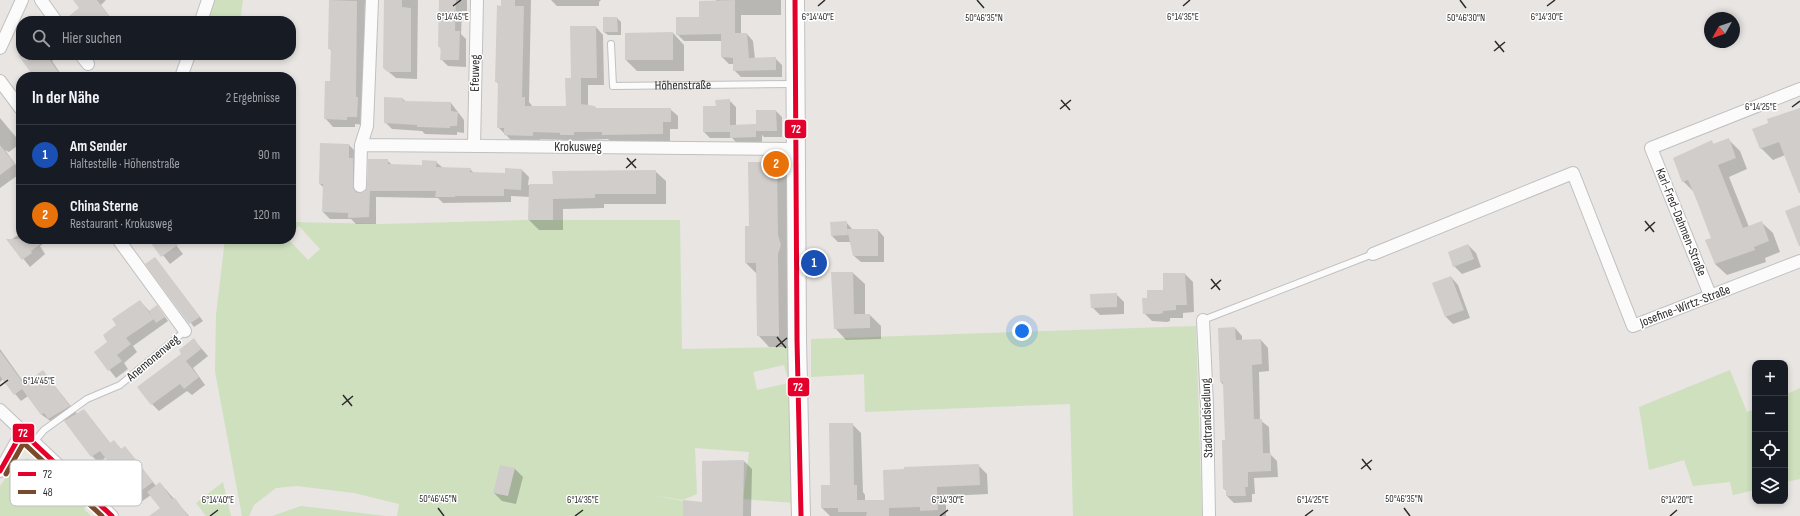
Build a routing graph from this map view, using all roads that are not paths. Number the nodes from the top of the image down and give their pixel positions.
1 (22, 0) edge
2 (41, 0) edge
3 (208, 0) edge
4 (372, 0) edge
5 (477, 0) edge
6 (796, 0) edge
7 (52, 16) edge
8 (203, 16) edge
9 (611, 44) dead end
10 (0, 48) edge
11 (187, 60) edge
12 (183, 72) edge
13 (0, 81) edge
14 (796, 84) junction
15 (1800, 89) edge
16 (16, 102) edge
17 (361, 145) junction
18 (474, 146) junction
19 (796, 149) junction
20 (360, 186) dead end
21 (124, 244) edge
22 (1373, 254) joint
23 (1800, 260) edge
24 (1710, 296) junction
25 (1203, 320) joint
26 (185, 331) joint
27 (0, 410) edge
28 (22, 432) junction
29 (34, 442) junction
30 (53, 460) edge
31 (0, 471) edge
32 (101, 506) edge
33 (112, 516) edge
34 (801, 516) edge
35 (1209, 516) edge

1 - 10 street
2 - 7 street
3 - 8 street
4 - 17 street
5 - 18 street, Efeuweg
6 - 14 street
9 - 14 lane, Höhenstraße
11 - 12 street
13 - 16 street
14 - 19 street
15 - 24 street, Karl-Fred-Dahmen-Straße
17 - 18 street, Krokusweg
17 - 20 street
18 - 19 street, Krokusweg
19 - 34 street
21 - 26 street, Anemonenweg
22 - 24 street, Josefine-Wirtz-Straße
22 - 25 lane
23 - 24 street, Josefine-Wirtz-Straße
25 - 35 street, Stadtrandsiedlung
26 - 29 lane, Anemonenweg
27 - 28 street
28 - 29 street
28 - 31 street
29 - 30 street
32 - 33 street

